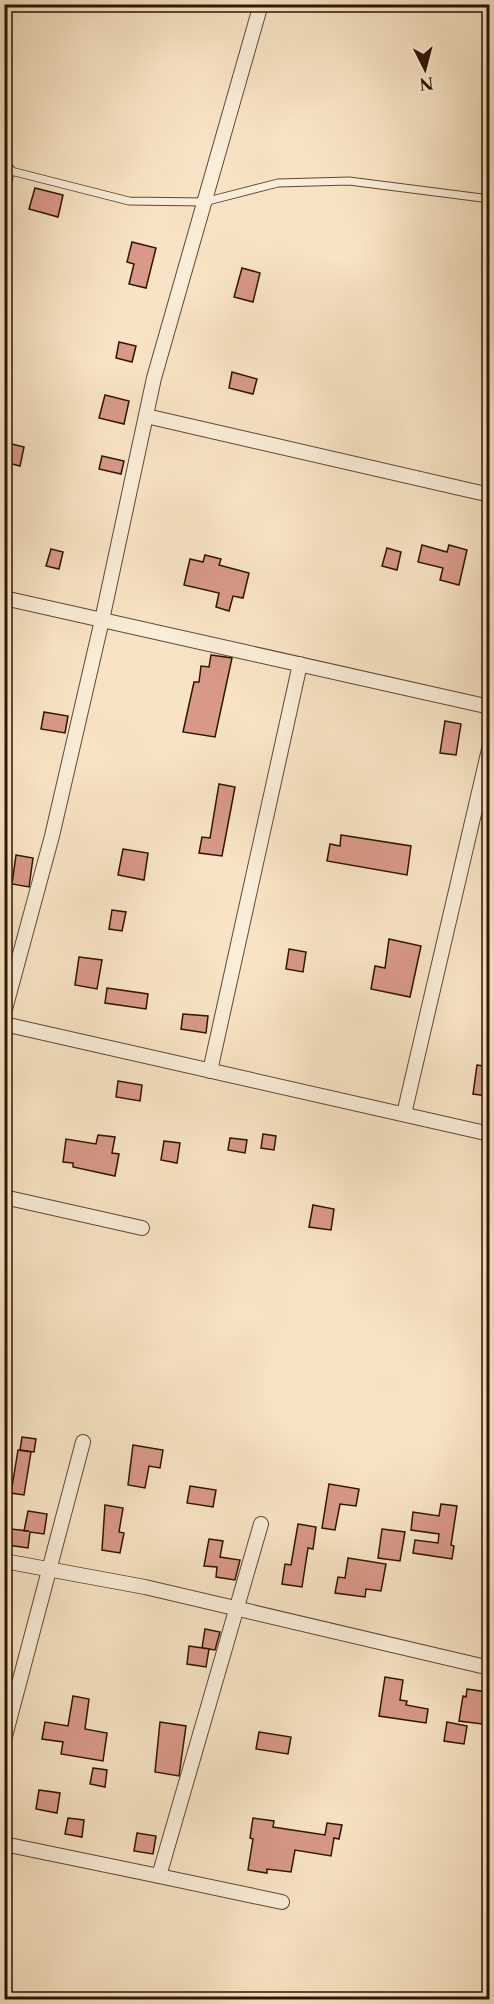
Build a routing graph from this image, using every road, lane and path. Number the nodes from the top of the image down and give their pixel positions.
1 (261, 4) edge
2 (6, 174) edge
3 (489, 199) edge
4 (204, 202) junction
5 (146, 416) junction
6 (489, 495) edge
7 (4, 598) edge
8 (102, 620) junction
9 (300, 664) junction
10 (489, 707) edge
11 (489, 745) edge
12 (4, 1013) edge
13 (4, 1024) edge
14 (210, 1071) junction
15 (404, 1114) junction
16 (489, 1134) edge
17 (4, 1197) edge
18 (142, 1228) dead end
19 (83, 1442) dead end
20 (261, 1524) dead end
21 (4, 1561) edge
22 (50, 1569) junction
23 (236, 1608) junction
24 (489, 1668) edge
25 (4, 1740) edge
26 (4, 1844) edge
27 (159, 1876) junction
28 (282, 1902) dead end

1 - 4 street
2 - 4 lane
3 - 4 lane
4 - 5 street
5 - 6 street
5 - 8 street
7 - 8 street
8 - 9 street
8 - 12 street
9 - 10 street
9 - 14 street
11 - 15 street
13 - 14 street
14 - 15 street
15 - 16 street
17 - 18 street
19 - 22 street
20 - 23 street
21 - 22 street
22 - 23 street
22 - 25 street
23 - 24 street
23 - 27 street
26 - 27 street
27 - 28 street

